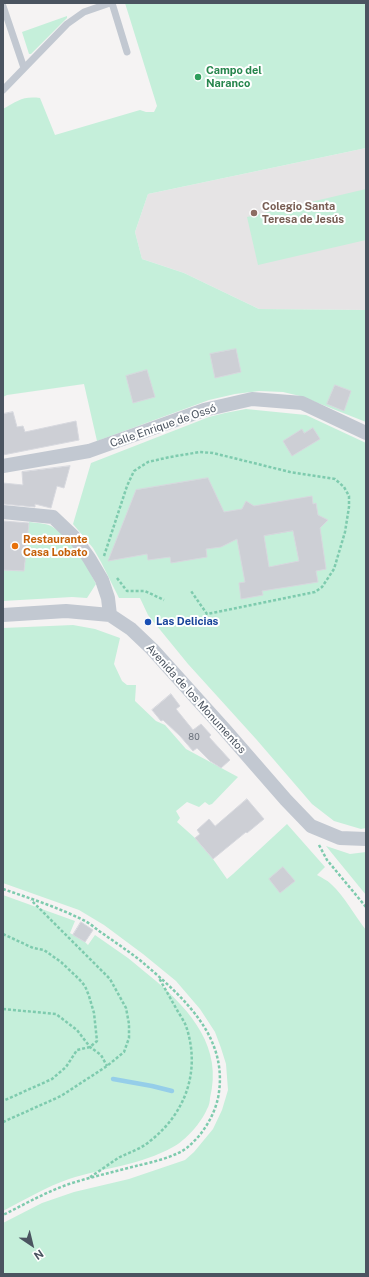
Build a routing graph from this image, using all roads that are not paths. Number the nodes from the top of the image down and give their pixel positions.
1 (111, 3) edge
2 (4, 4) edge
3 (128, 52) dead end
4 (24, 68) junction
5 (3, 90) edge
6 (366, 433) edge
7 (3, 466) edge
8 (3, 512) edge
9 (3, 615) edge
10 (110, 615) junction
11 (366, 839) edge

1 - 3 lane
1 - 4 lane
2 - 4 lane
4 - 5 lane
6 - 7 street, Calle Enrique de Ossó
8 - 10 street
9 - 10 street
10 - 11 street, Avenida de los Monumentos

